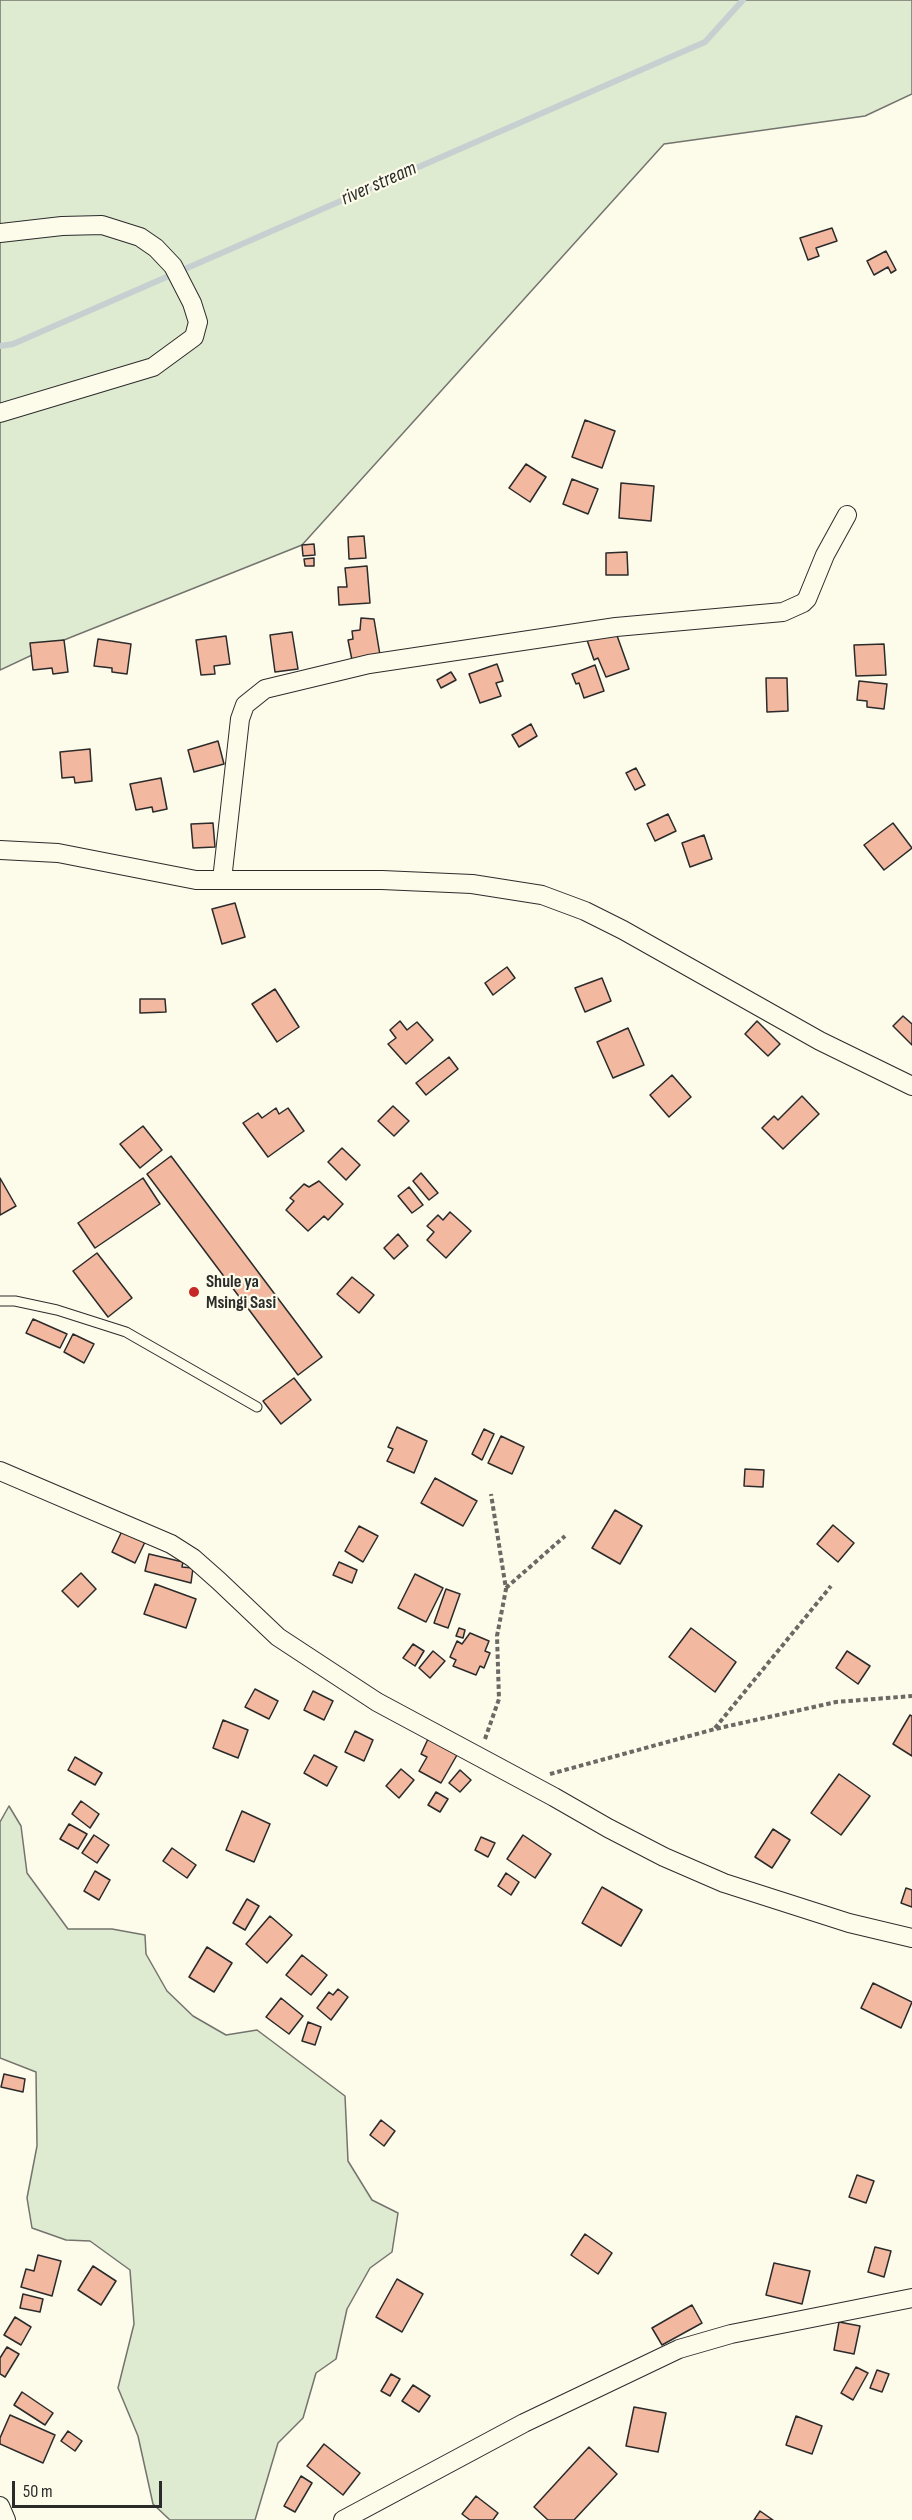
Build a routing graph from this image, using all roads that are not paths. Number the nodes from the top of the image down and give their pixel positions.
1 (0, 233) edge
2 (0, 413) edge
3 (847, 515) dead end
4 (0, 850) edge
5 (222, 880) junction
6 (912, 1086) edge
7 (0, 1301) edge
8 (257, 1407) dead end
9 (0, 1471) edge
10 (912, 1938) edge
11 (912, 2298) edge
12 (0, 2506) edge
13 (6, 2520) edge
14 (344, 2520) edge

1 - 2 street
3 - 5 street
4 - 5 street
5 - 6 street
7 - 8 lane
9 - 10 street
11 - 14 street
12 - 13 street

